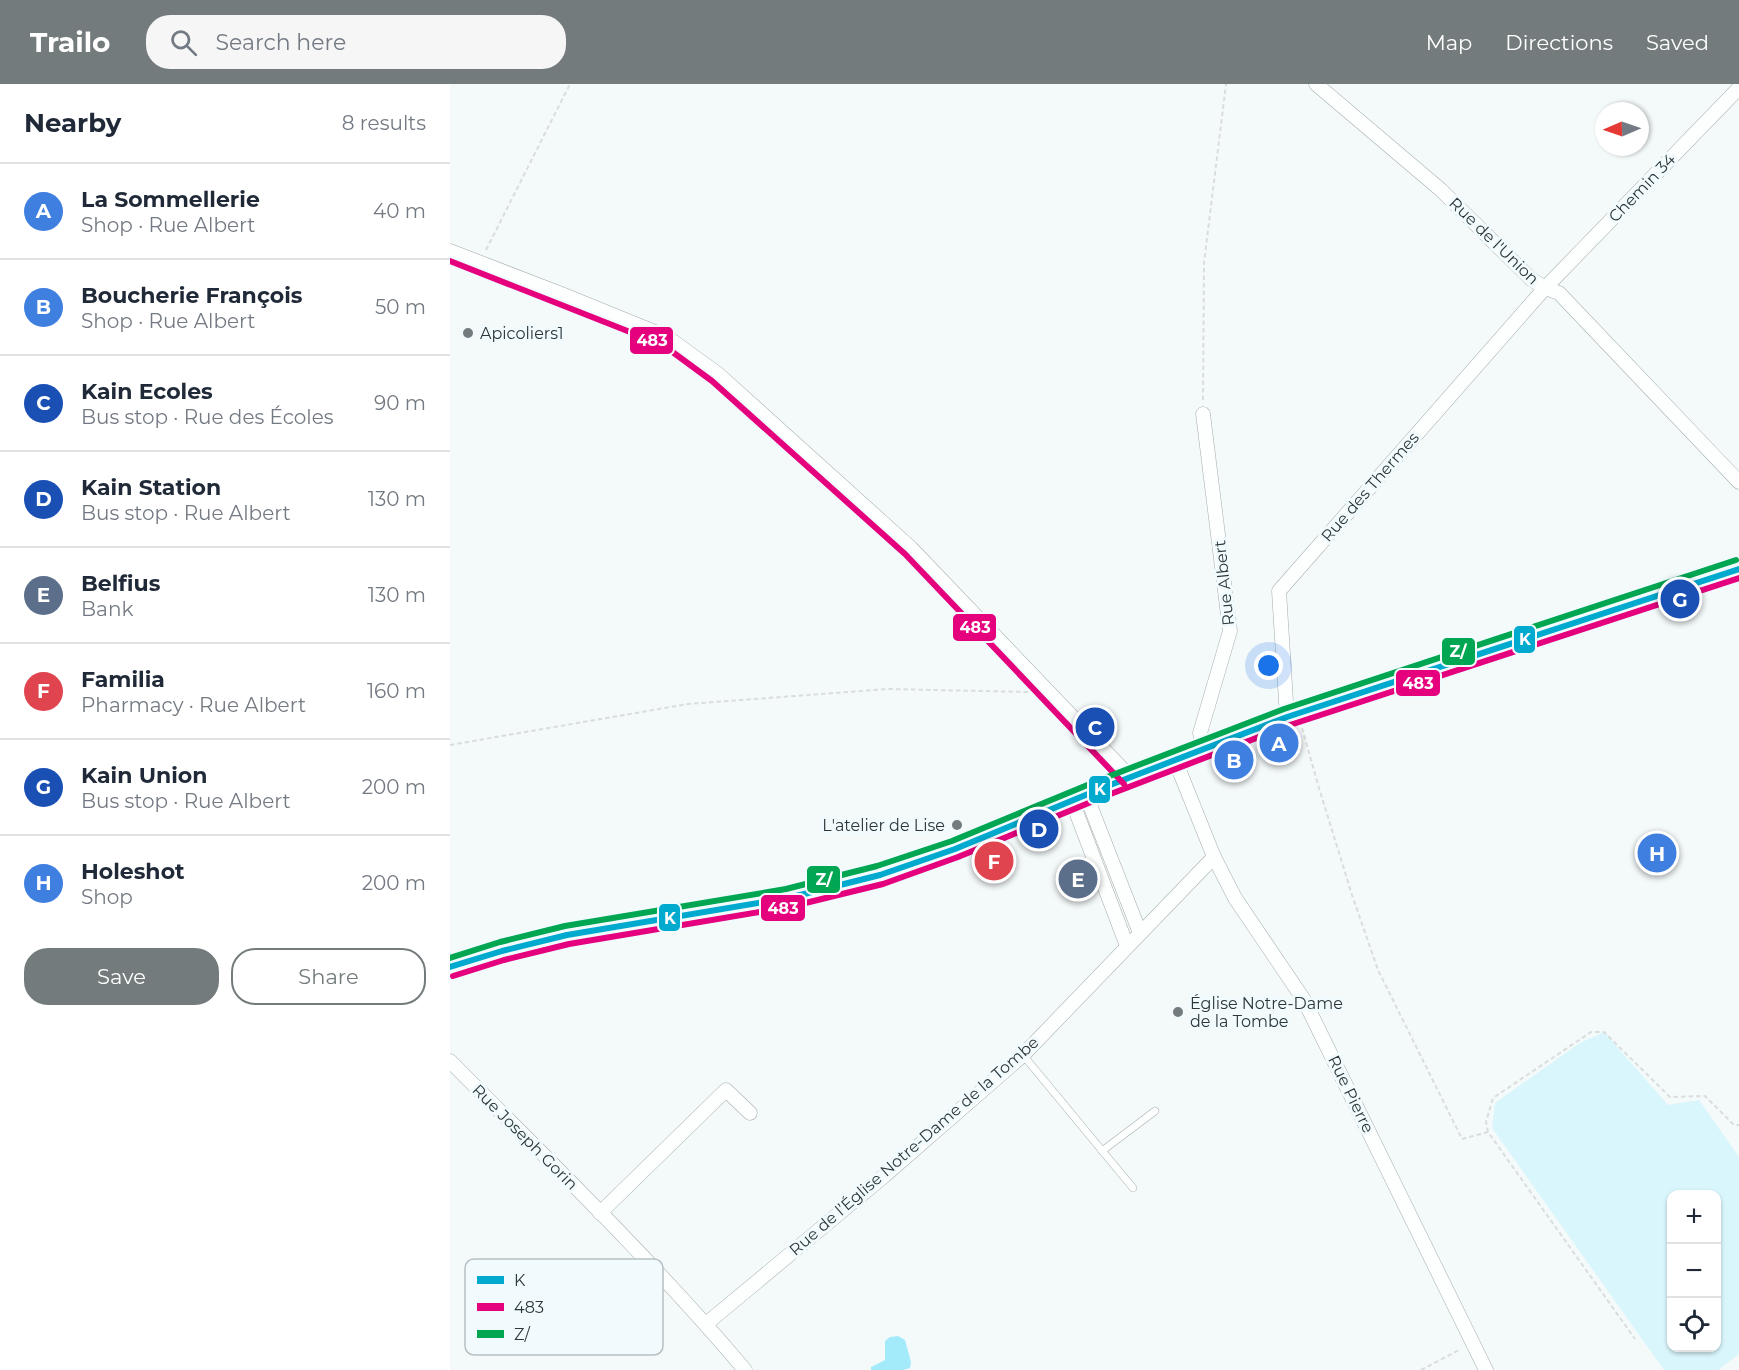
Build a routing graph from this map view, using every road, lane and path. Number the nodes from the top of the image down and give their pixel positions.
1 (570, 84) edge
2 (1226, 84) edge
3 (1316, 84) edge
4 (1739, 88) edge
5 (450, 251) edge
6 (480, 262) junction
7 (1545, 288) junction
8 (1203, 414) joint
9 (1739, 482) edge
10 (1739, 569) edge
11 (1050, 692) junction
12 (1293, 715) junction
13 (450, 746) edge
14 (1204, 749) junction
15 (1175, 760) junction
16 (1131, 778) junction
17 (1079, 798) junction
18 (1102, 837) junction
19 (1088, 842) junction
20 (1214, 857) junction
21 (1119, 879) junction
22 (1105, 885) junction
23 (1140, 933) junction
24 (1127, 946) junction
25 (450, 967) edge
26 (1023, 1055) junction
27 (450, 1061) edge
28 (1155, 1111) dead end
29 (750, 1113) dead end
30 (1739, 1125) edge
31 (1488, 1132) junction
32 (1102, 1151) junction
33 (1133, 1188) dead end
34 (600, 1213) junction
35 (644, 1259) edge
36 (663, 1279) edge
37 (706, 1324) junction
38 (1635, 1339) dead end
39 (1473, 1344) junction
40 (745, 1370) edge
41 (1421, 1370) edge
42 (1486, 1370) edge

1 - 6 path
2 - 8 path
3 - 7 street, Rue de l'Union
4 - 7 street, Chemin 34
5 - 6 street
6 - 11 street
7 - 9 street, Rue de l'Union
7 - 12 street, Rue des Thermes
8 - 14 street, Rue Albert
10 - 12 street
11 - 13 path
11 - 16 street
12 - 14 street
12 - 31 path
14 - 15 street
15 - 16 street
15 - 20 street, Rue Pierre
16 - 17 street
17 - 18 street
17 - 19 street
17 - 25 street
18 - 19 street
18 - 21 street
19 - 22 street
20 - 23 street, Rue de l’Église Notre-Dame de la Tombe
20 - 39 street, Rue Pierre
21 - 22 street
21 - 23 street
22 - 24 street
23 - 24 street, Rue de l’Église Notre-Dame de la Tombe
24 - 26 street, Rue de l’Église Notre-Dame de la Tombe
26 - 32 lane
26 - 37 street, Rue de l’Église Notre-Dame de la Tombe
27 - 34 street, Rue Joseph Gorin
28 - 32 lane
29 - 34 street
30 - 31 path
31 - 38 path
32 - 33 lane
34 - 35 street, Rue Joseph Gorin
36 - 37 street, Rue Joseph Gorin
37 - 40 street, Rue Joseph Gorin
39 - 41 path
39 - 42 street, Rue Pierre

